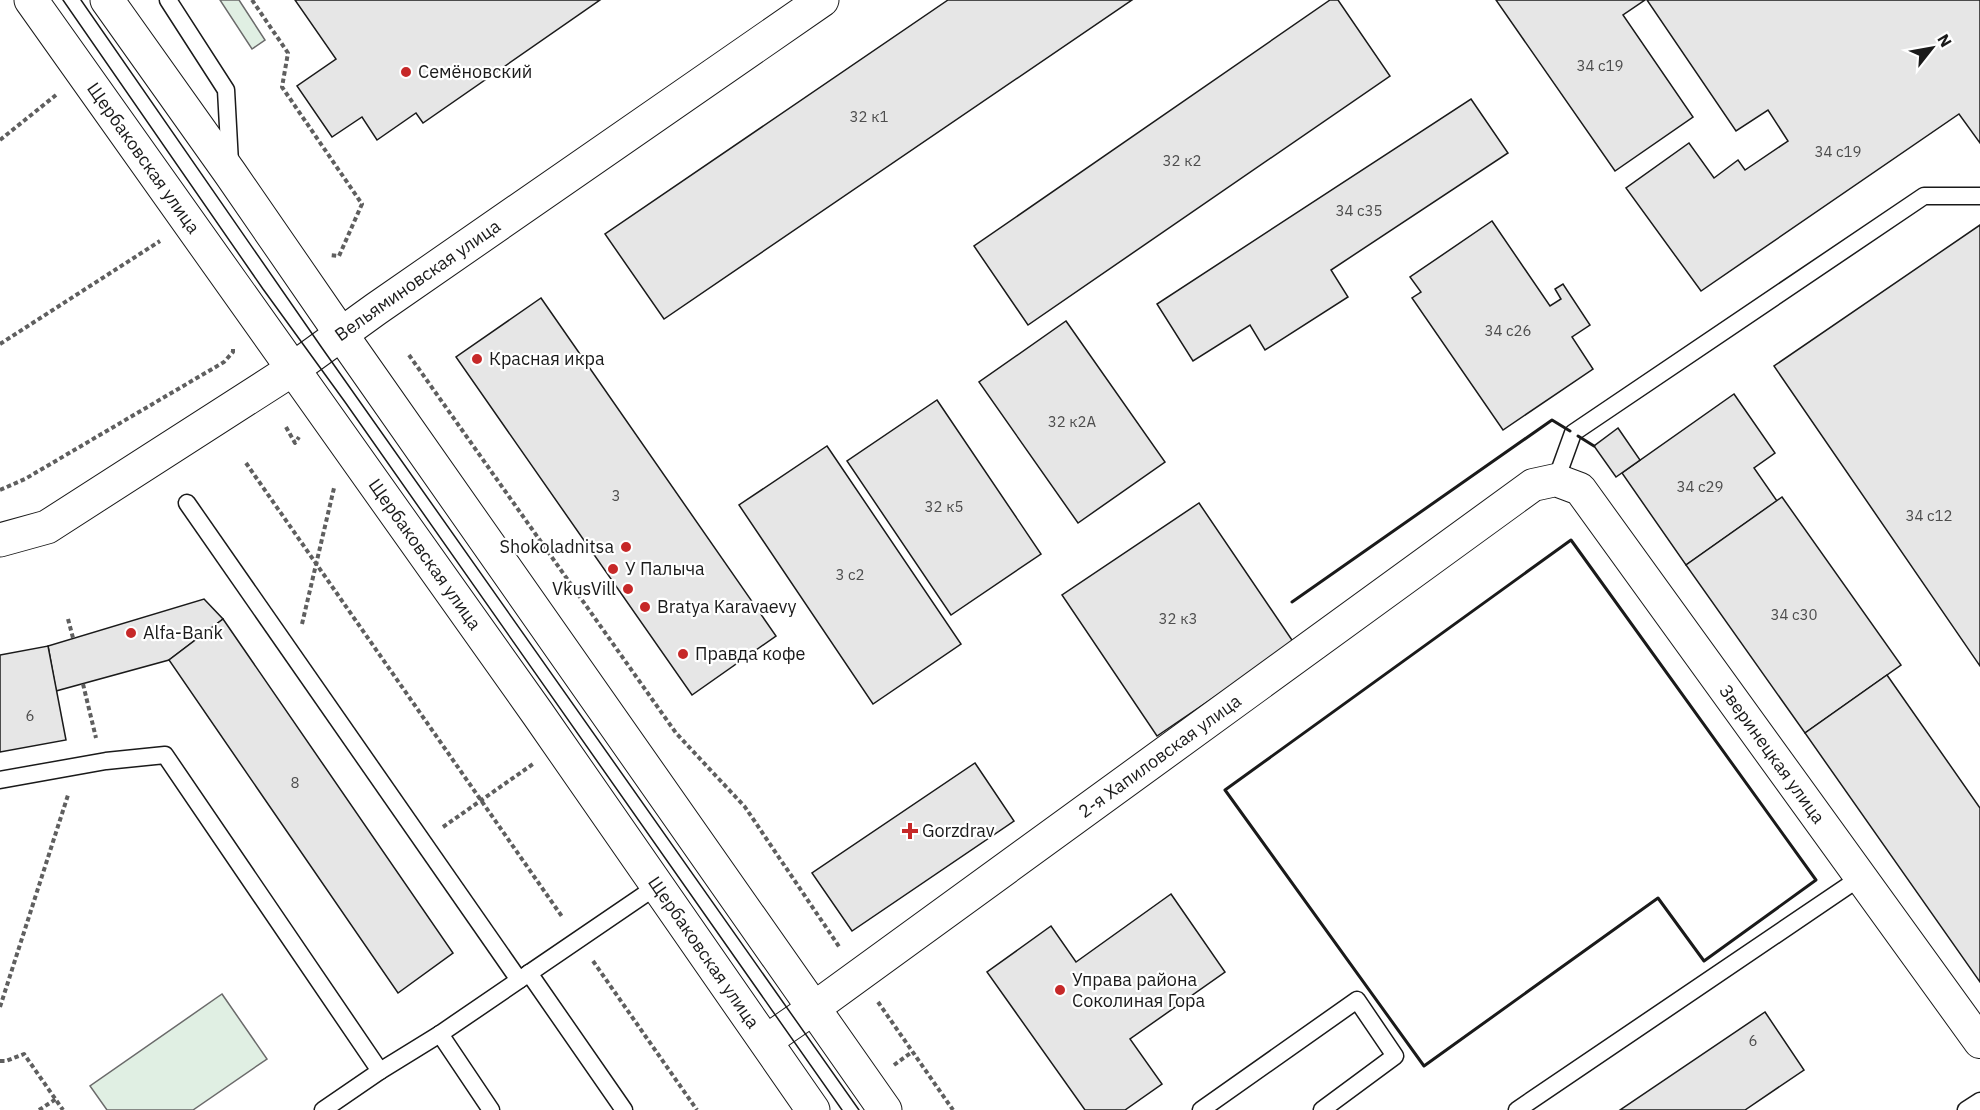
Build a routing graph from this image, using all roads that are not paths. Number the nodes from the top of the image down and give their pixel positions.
1 (31, 0) edge
2 (107, 0) edge
3 (168, 0) edge
4 (819, 1) edge
5 (230, 173) junction
6 (1980, 195) edge
7 (341, 334) junction
8 (293, 369) junction
9 (1556, 480) junction
10 (187, 503) dead end
11 (2, 536) edge
12 (0, 780) edge
13 (1861, 878) junction
14 (657, 886) junction
15 (524, 976) junction
16 (814, 1008) junction
17 (440, 1034) junction
18 (766, 1041) junction
19 (1980, 1042) edge
20 (380, 1071) junction
21 (1980, 1101) edge
22 (323, 1110) edge
23 (491, 1110) edge
24 (624, 1110) edge
25 (813, 1110) edge
26 (885, 1110) edge
27 (1201, 1110) edge
28 (1322, 1110) edge
29 (1517, 1110) edge
30 (1966, 1110) edge

1 - 8 main road, Щербаковская улица
2 - 5 main road
3 - 5 lane
4 - 7 main road, Вельяминовская улица
5 - 7 main road
6 - 9 lane
7 - 8 main road, Вельяминовская улица
7 - 16 main road
8 - 11 main road, Вельяминовская улица
8 - 14 main road, Щербаковская улица
9 - 13 street, Зверинецкая улица
9 - 16 street, 2-я Хапиловская улица
10 - 15 lane
12 - 20 lane
13 - 19 street, Зверинецкая улица
13 - 29 lane
14 - 15 lane
14 - 18 main road, Щербаковская улица
15 - 17 lane
15 - 24 lane
16 - 18 street, 2-я Хапиловская улица
16 - 26 main road
17 - 20 lane
17 - 23 lane
18 - 25 main road, Щербаковская улица
20 - 22 lane
21 - 30 lane
27 - 28 lane

